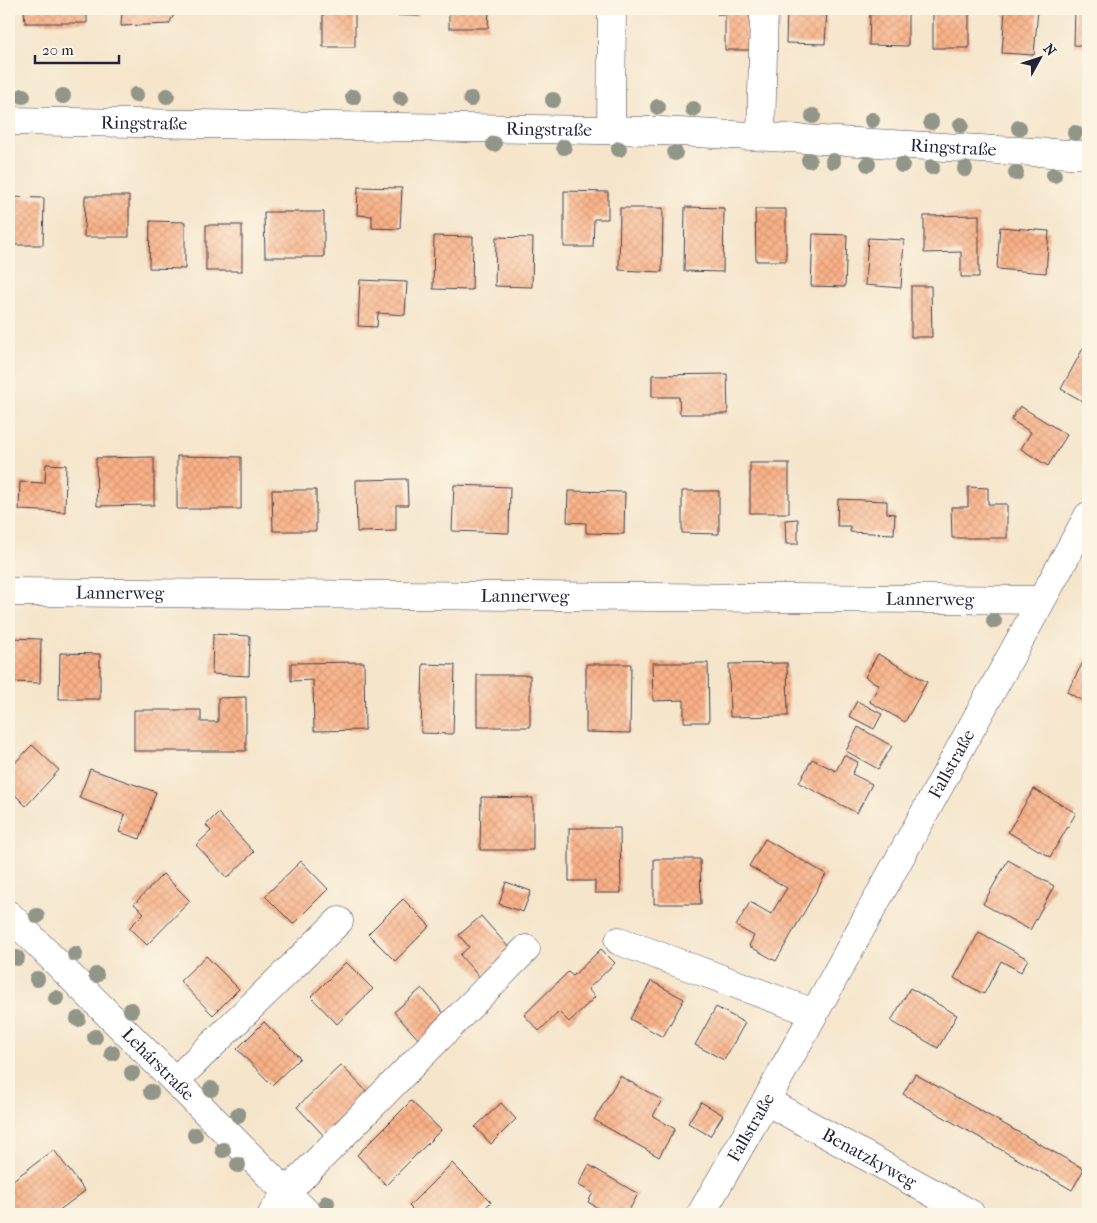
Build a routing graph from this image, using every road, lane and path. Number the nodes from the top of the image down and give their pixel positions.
1 (612, 9) edge
2 (764, 9) edge
3 (9, 121) edge
4 (611, 130) junction
5 (761, 136) junction
6 (1088, 155) edge
7 (1088, 516) edge
8 (9, 592) edge
9 (1041, 600) junction
10 (9, 915) edge
11 (339, 920) dead end
12 (619, 941) dead end
13 (526, 949) dead end
14 (814, 1013) junction
15 (175, 1081) junction
16 (766, 1101) junction
17 (279, 1204) edge
18 (308, 1214) edge
19 (701, 1214) edge
20 (971, 1214) edge

1 - 4 street
2 - 5 street
3 - 4 street, Ringstraße
4 - 5 street, Ringstraße
5 - 6 street, Ringstraße
7 - 9 street, Fallstraße
8 - 9 street, Lannerweg
9 - 14 street, Fallstraße
10 - 15 street, Lehárstraße
11 - 15 street
12 - 14 street
13 - 17 street
14 - 16 street, Fallstraße
15 - 17 street, Lehárstraße
16 - 19 street, Fallstraße
16 - 20 street, Benatzkyweg
17 - 18 street, Lehárstraße

